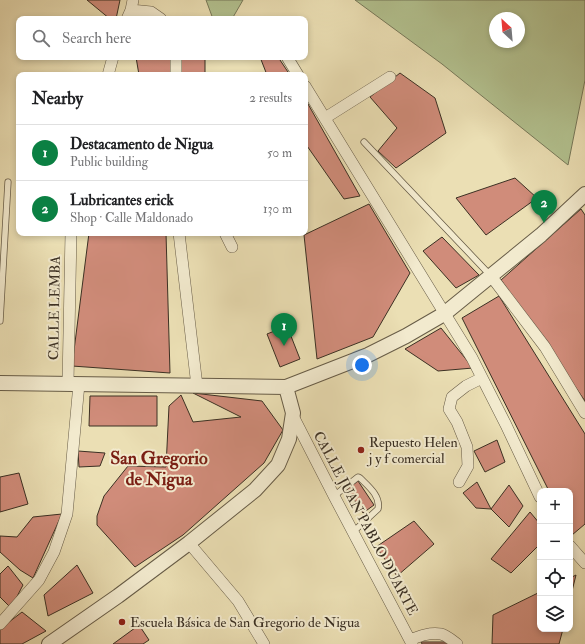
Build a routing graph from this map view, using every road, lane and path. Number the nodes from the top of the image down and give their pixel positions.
1 (131, 10) edge
2 (157, 16) edge
3 (112, 60) edge
4 (176, 60) edge
5 (289, 60) edge
6 (109, 72) edge
7 (176, 72) edge
8 (296, 72) edge
9 (390, 77) dead end
10 (308, 91) edge
11 (324, 118) junction
12 (364, 142) dead end
13 (8, 182) dead end
14 (583, 200) edge
15 (71, 236) edge
16 (179, 236) edge
17 (227, 236) edge
18 (232, 246) dead end
19 (491, 276) junction
20 (444, 314) junction
21 (0, 321) edge
22 (482, 378) junction
23 (0, 383) edge
24 (73, 384) junction
25 (197, 386) junction
26 (286, 387) junction
27 (585, 413) edge
28 (293, 416) junction
29 (459, 482) dead end
30 (537, 491) edge
31 (334, 496) junction
32 (352, 532) junction
33 (189, 543) junction
34 (573, 549) edge
35 (585, 563) edge
36 (0, 624) edge
37 (411, 642) edge
38 (49, 644) edge
39 (264, 644) edge
40 (457, 644) edge

1 - 2 street
3 - 6 street
4 - 7 street
5 - 8 street
9 - 11 street
10 - 11 street
11 - 20 street
12 - 19 lane
13 - 21 lane
14 - 19 street
15 - 24 street, CALLE LEMBA
16 - 25 street
17 - 18 street
19 - 20 street
19 - 27 street
20 - 22 street
20 - 26 street
22 - 29 street
22 - 30 street
23 - 24 street
24 - 25 street
24 - 36 street, CALLE LEMBA
25 - 26 street
26 - 28 street
28 - 31 street, CALLE JUAN PABLO DUARTE
28 - 33 street
31 - 32 street, CALLE JUAN PABLO DUARTE
31 - 32 lane
32 - 37 street, CALLE JUAN PABLO DUARTE
33 - 38 street
33 - 39 street
34 - 35 street
37 - 40 street

